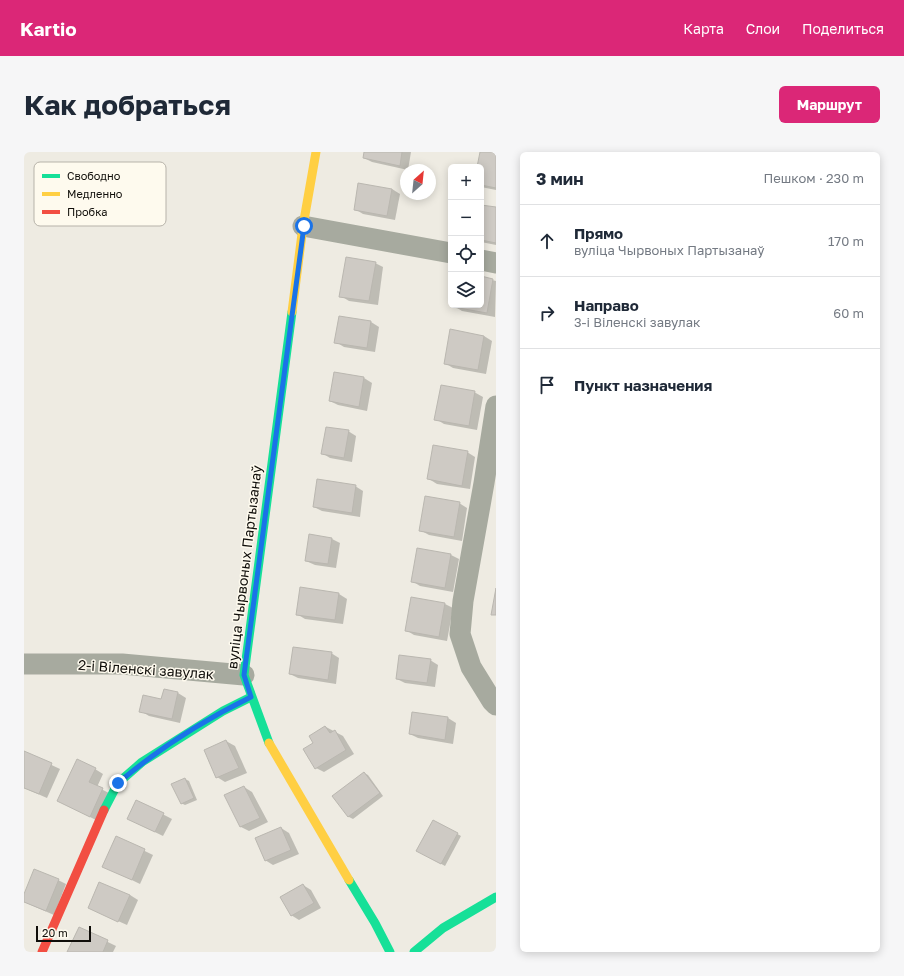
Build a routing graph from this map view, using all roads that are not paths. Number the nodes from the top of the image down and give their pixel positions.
1 (316, 152) edge
2 (304, 226) junction
3 (448, 252) edge
4 (484, 261) edge
5 (496, 263) edge
6 (496, 406) edge
7 (24, 664) edge
8 (244, 675) junction
9 (251, 697) junction
10 (496, 705) edge
11 (496, 897) edge
12 (42, 952) edge
13 (390, 952) edge
14 (414, 952) edge

1 - 2 street, вуліца Чырвоных Партызанаў
2 - 3 street
2 - 8 street, вуліца Чырвоных Партызанаў
4 - 5 street
6 - 10 street
7 - 8 street, 2-і Віленскі завулак
8 - 9 street, вуліца Чырвоных Партызанаў
9 - 12 street
9 - 13 street, вуліца Чырвоных Партызанаў
11 - 14 street

